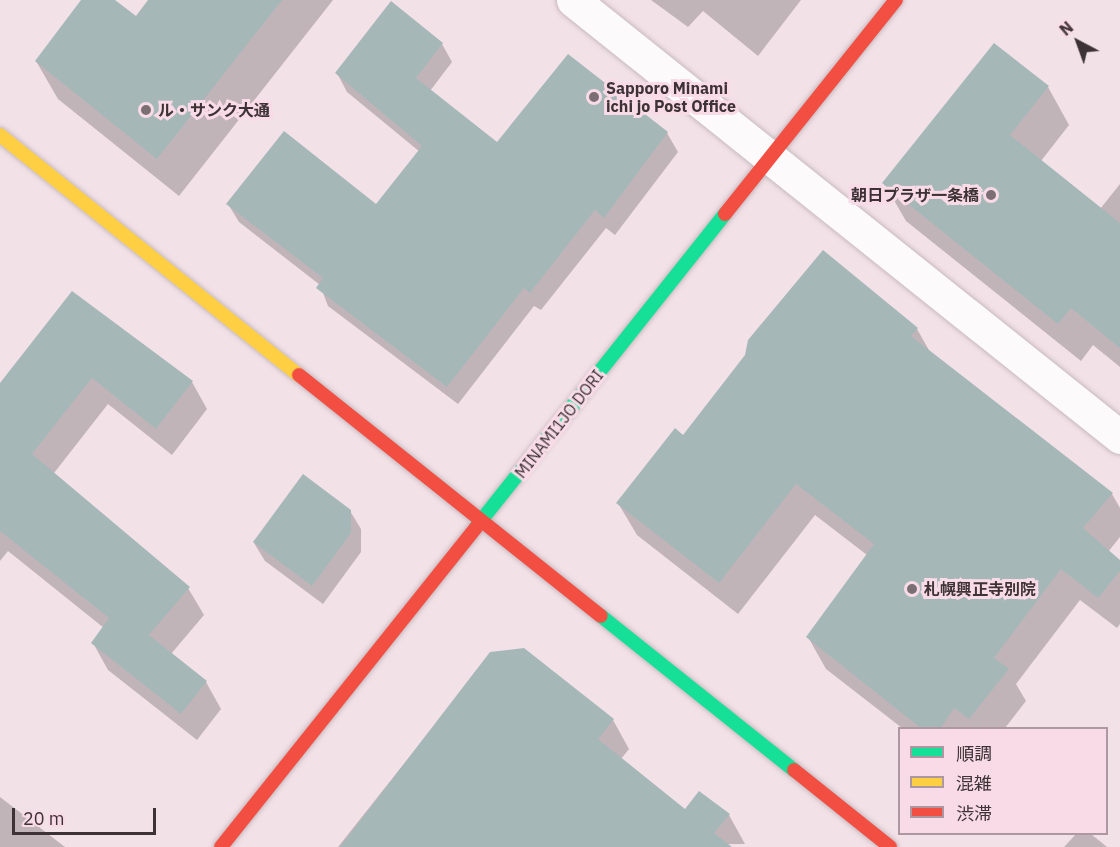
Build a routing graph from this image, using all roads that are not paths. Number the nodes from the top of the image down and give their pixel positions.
1 (573, 0) edge
2 (896, 0) edge
3 (0, 135) edge
4 (771, 158) junction
5 (1120, 437) edge
6 (483, 521) junction
7 (221, 847) edge
8 (890, 847) edge

1 - 4 street
2 - 4 street, MINAMI1JO DORI
3 - 6 street
4 - 5 street
4 - 6 street, MINAMI1JO DORI
6 - 7 street, MINAMI1JO DORI
6 - 8 street

